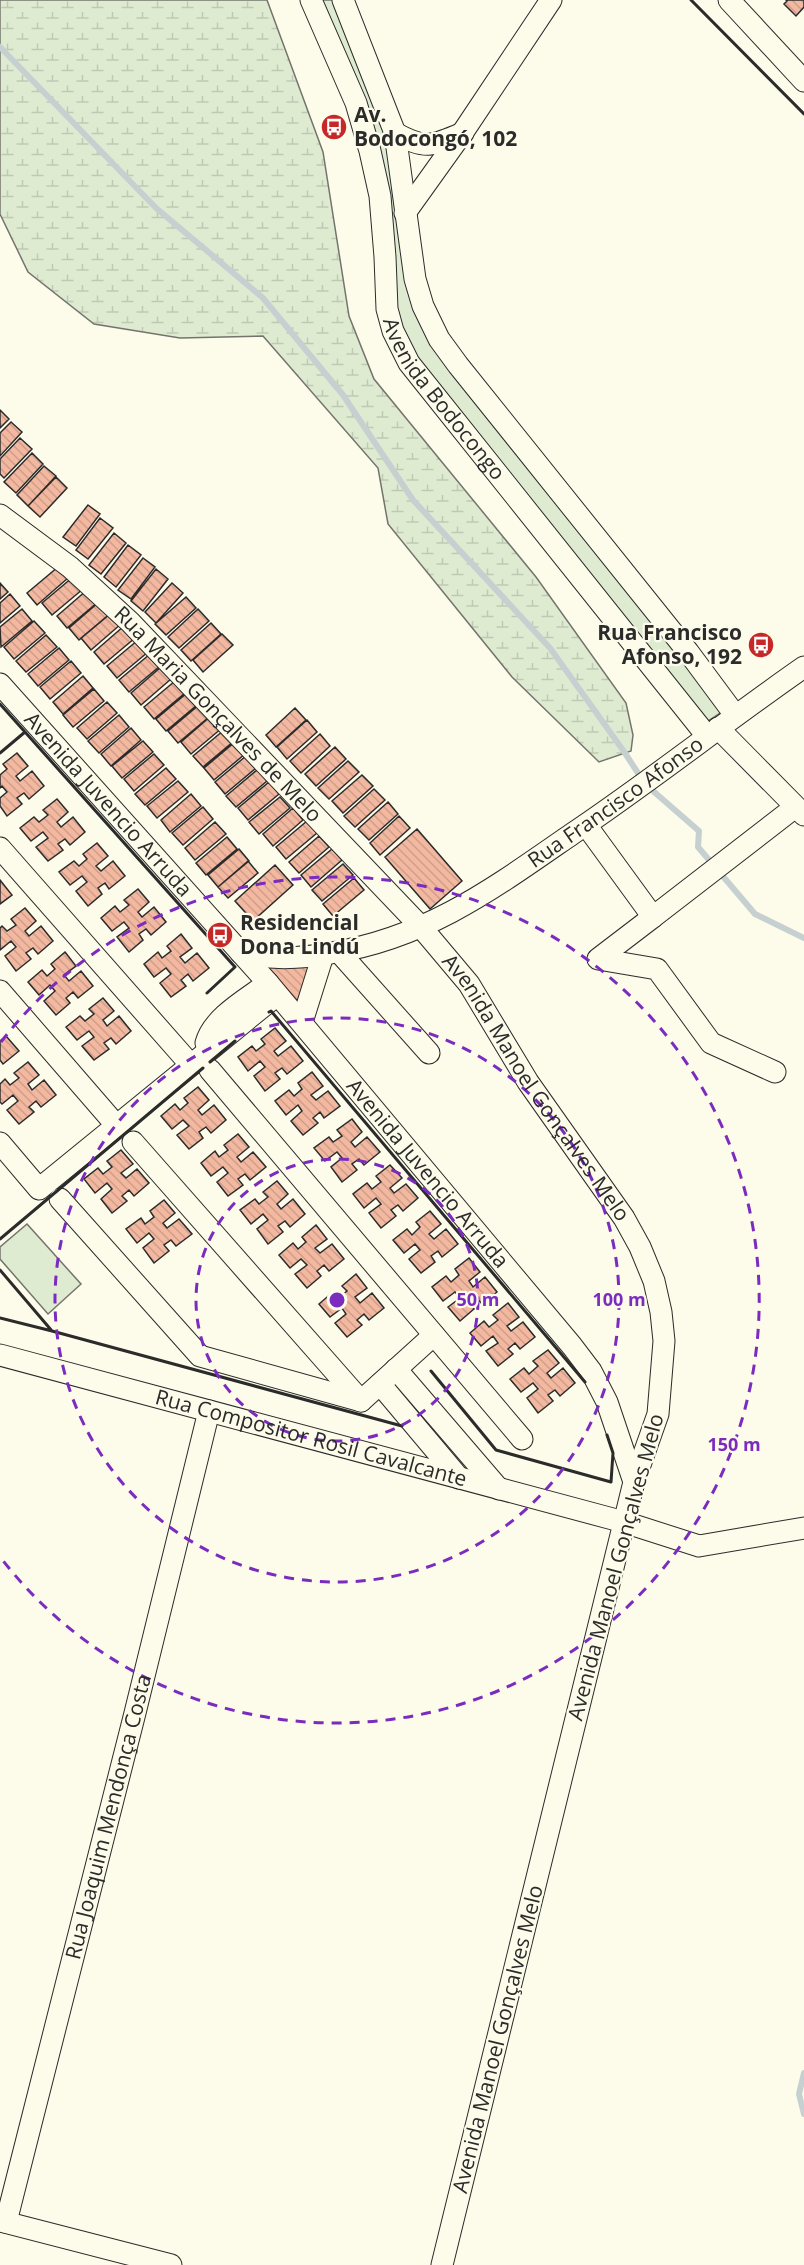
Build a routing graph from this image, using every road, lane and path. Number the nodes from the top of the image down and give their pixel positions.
1 (311, 0) edge
2 (343, 0) edge
3 (551, 0) edge
4 (729, 0) edge
5 (804, 81) edge
6 (463, 132) junction
7 (396, 134) junction
8 (405, 213) junction
9 (0, 515) edge
10 (804, 667) edge
11 (0, 684) edge
12 (720, 726) junction
13 (799, 812) edge
14 (586, 825) junction
15 (0, 848) edge
16 (653, 917) junction
17 (421, 927) junction
18 (241, 953) junction
19 (331, 953) junction
20 (272, 989) junction
21 (0, 992) edge
22 (302, 1022) junction
23 (429, 1053) dead end
24 (201, 1062) junction
25 (775, 1072) dead end
26 (116, 1125) junction
27 (133, 1142) dead end
28 (0, 1143) edge
29 (60, 1200) dead end
30 (434, 1335) junction
31 (0, 1355) edge
32 (396, 1369) junction
33 (380, 1384) junction
34 (361, 1401) junction
35 (209, 1411) junction
36 (522, 1438) dead end
37 (459, 1478) junction
38 (634, 1482) junction
39 (499, 1489) junction
40 (624, 1522) junction
41 (804, 1528) edge
42 (3, 2221) edge
43 (171, 2265) edge
44 (442, 2265) edge

1 - 12 street, Avenida Bodocongo
2 - 7 street, Avenida Bodocongo
3 - 6 street
4 - 5 street
6 - 7 street
6 - 8 street
7 - 8 street, Avenida Bodocongo
8 - 12 street, Avenida Bodocongo
9 - 17 street, Rua Maria Gonçalves de Melo
10 - 12 street, Rua Francisco Afonso
11 - 18 street, Avenida Juvencio Arruda
12 - 13 street, Avenida Bodocongo
12 - 14 street, Rua Francisco Afonso
13 - 16 street
14 - 16 street
14 - 17 street, Rua Francisco Afonso
15 - 24 street
16 - 25 street
17 - 19 street, Rua Francisco Afonso
17 - 38 street, Avenida Manoel Gonçalves Melo
18 - 19 street, Rua Francisco Afonso
18 - 20 street, Avenida Juvencio Arruda
19 - 22 street
19 - 23 street
20 - 22 street, Avenida Juvencio Arruda
20 - 24 street
21 - 26 street
22 - 38 street, Avenida Juvencio Arruda
24 - 26 street
24 - 30 street
26 - 28 street
27 - 34 street
29 - 34 street
30 - 32 street
30 - 36 street
31 - 35 street, Rua Compositor Rosil Cavalcante
32 - 33 street
32 - 39 street
33 - 34 street
33 - 37 street
35 - 37 street, Rua Compositor Rosil Cavalcante
35 - 42 street, Rua Joaquim Mendonça Costa
37 - 39 street, Rua Compositor Rosil Cavalcante
38 - 40 street, Avenida Manoel Gonçalves Melo
39 - 40 street, Rua Compositor Rosil Cavalcante
40 - 41 street, Rua Compositor Rosil Cavalcante
40 - 44 street, Avenida Manoel Gonçalves Melo
42 - 43 street

